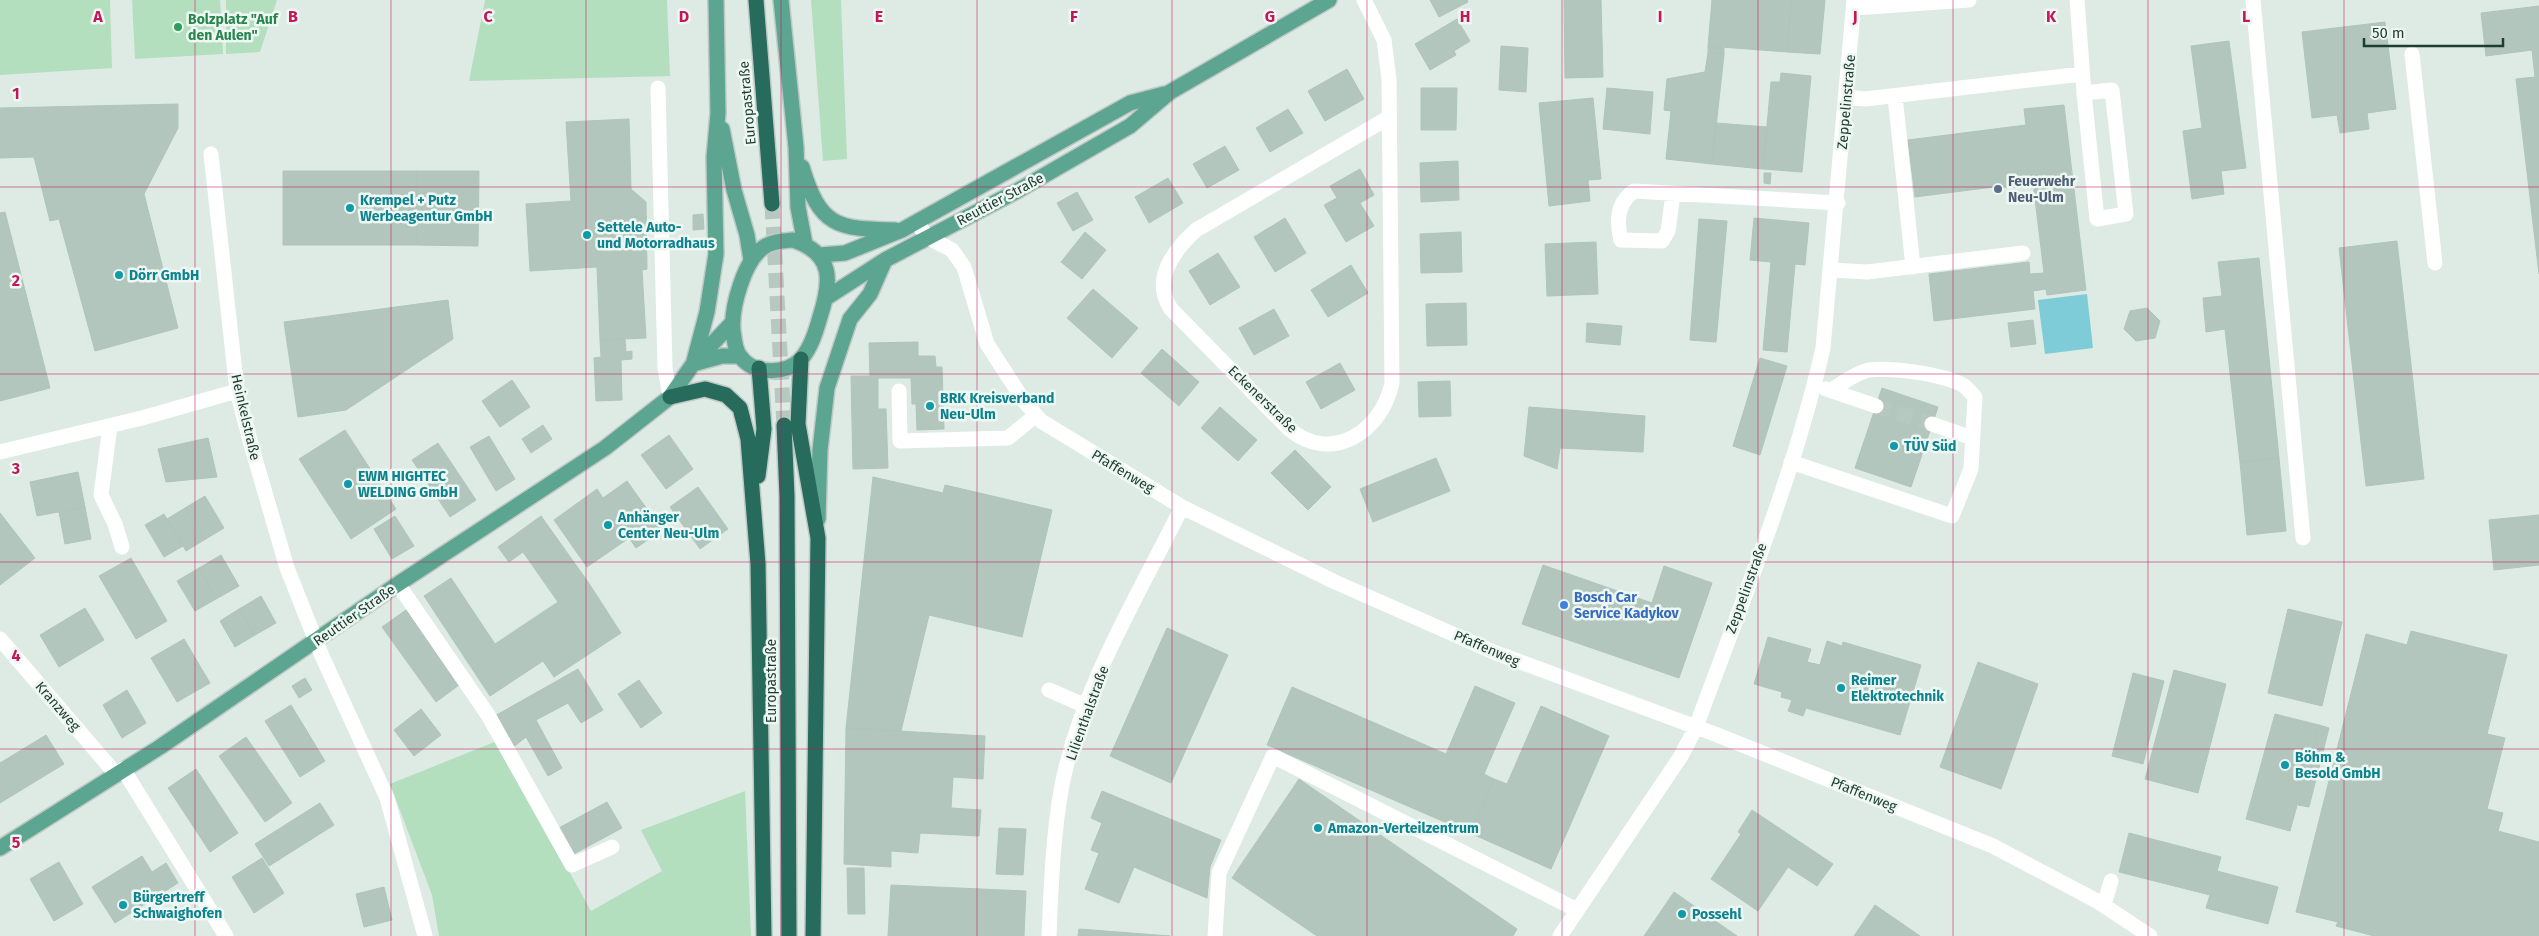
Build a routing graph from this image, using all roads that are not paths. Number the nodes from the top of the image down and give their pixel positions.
1 (716, 0) edge
2 (756, 0) edge
3 (781, 0) edge
4 (1329, 0) edge
5 (1364, 0) edge
6 (1969, 0) edge
7 (2077, 0) edge
8 (2253, 0) edge
9 (1854, 4) edge
10 (2412, 54) dead end
11 (2082, 74) junction
12 (658, 88) dead end
13 (1170, 92) junction
14 (2084, 93) junction
15 (1894, 96) junction
16 (1846, 97) junction
17 (718, 113) junction
18 (1388, 118) junction
19 (796, 147) junction
20 (211, 154) dead end
21 (1673, 194) dead end
22 (1838, 203) junction
23 (772, 204) tunnel mouth
24 (917, 222) junction
25 (902, 230) junction
26 (927, 237) junction
27 (805, 244) junction
28 (2023, 253) dead end
29 (820, 255) junction
30 (751, 260) junction
31 (886, 260) junction
32 (2435, 264) dead end
33 (1913, 267) junction
34 (1831, 270) junction
35 (826, 298) junction
36 (732, 323) junction
37 (740, 356) junction
38 (801, 359) junction
39 (693, 364) junction
40 (759, 368) junction
41 (1814, 385) junction
42 (1831, 390) junction
43 (237, 391) junction
44 (899, 391) dead end
45 (670, 397) junction
46 (1876, 406) tunnel mouth
47 (1036, 415) junction
48 (1932, 424) tunnel mouth
49 (784, 425) tunnel mouth
50 (110, 426) junction
51 (1972, 438) junction
52 (0, 452) edge
53 (1791, 462) junction
54 (754, 504) junction
55 (1182, 507) junction
56 (818, 538) junction
57 (2303, 538) dead end
58 (122, 547) dead end
59 (398, 584) junction
60 (0, 639) edge
61 (316, 640) junction
62 (1049, 690) dead end
63 (1086, 706) junction
64 (1696, 727) junction
65 (119, 771) junction
66 (612, 847) dead end
67 (0, 848) edge
68 (2111, 880) dead end
69 (2104, 905) junction
70 (1577, 910) junction
71 (226, 936) edge
72 (425, 936) edge
73 (764, 936) edge
74 (788, 936) edge
75 (814, 936) edge
76 (1049, 936) edge
77 (1215, 936) edge
78 (1560, 936) edge
79 (2150, 936) edge

1 - 17 main road
2 - 23 highway, Europastraße
3 - 19 main road
4 - 13 main road, Reuttier Straße
5 - 18 street, Eckenerstraße
6 - 9 street
7 - 11 street
8 - 57 street
9 - 16 street, Zeppelinstraße
10 - 32 street
11 - 14 street
11 - 15 street
12 - 45 street
13 - 24 main road, Reuttier Straße
13 - 26 main road, Reuttier Straße
14 - 14 street
15 - 16 street
15 - 33 street
16 - 22 street, Zeppelinstraße
17 - 30 main road
17 - 39 main road
18 - 18 street, Eckenerstraße
19 - 25 main road
19 - 27 main road
20 - 43 street, Heinkelstraße
21 - 22 street
22 - 34 street, Zeppelinstraße
24 - 25 main road, Reuttier Straße
24 - 26 street
25 - 29 main road, Reuttier Straße
26 - 31 main road, Reuttier Straße
26 - 47 street, Pfaffenweg
27 - 29 main road
27 - 30 main road
28 - 33 street
29 - 35 main road
30 - 36 main road
31 - 35 main road, Reuttier Straße
31 - 56 main road
33 - 34 street
34 - 41 street, Zeppelinstraße
35 - 38 main road
36 - 37 main road
36 - 39 main road, Reuttier Straße
37 - 39 main road
37 - 40 main road
38 - 40 main road
38 - 56 highway
39 - 45 main road, Reuttier Straße
40 - 54 highway
41 - 42 street
41 - 53 street, Zeppelinstraße
42 - 46 street
42 - 51 street
43 - 50 street
43 - 61 street, Heinkelstraße
44 - 47 street
45 - 54 highway
45 - 59 main road, Reuttier Straße
47 - 55 street, Pfaffenweg
48 - 51 street
49 - 74 highway, Europastraße
50 - 52 street
50 - 58 street
51 - 53 street
53 - 64 street, Zeppelinstraße
54 - 73 highway
55 - 63 street, Lilienthalstraße
55 - 64 street, Pfaffenweg
56 - 75 highway
59 - 61 main road, Reuttier Straße
59 - 66 street
60 - 65 street, Kranzweg
61 - 65 main road, Reuttier Straße
61 - 72 street, Heinkelstraße
62 - 63 street
63 - 76 street, Lilienthalstraße
64 - 69 street, Pfaffenweg
64 - 70 street, Zeppelinstraße
65 - 67 main road, Reuttier Straße
65 - 71 street, Kranzweg
68 - 69 street
69 - 79 street, Pfaffenweg
70 - 77 street
70 - 78 street, Zeppelinstraße

